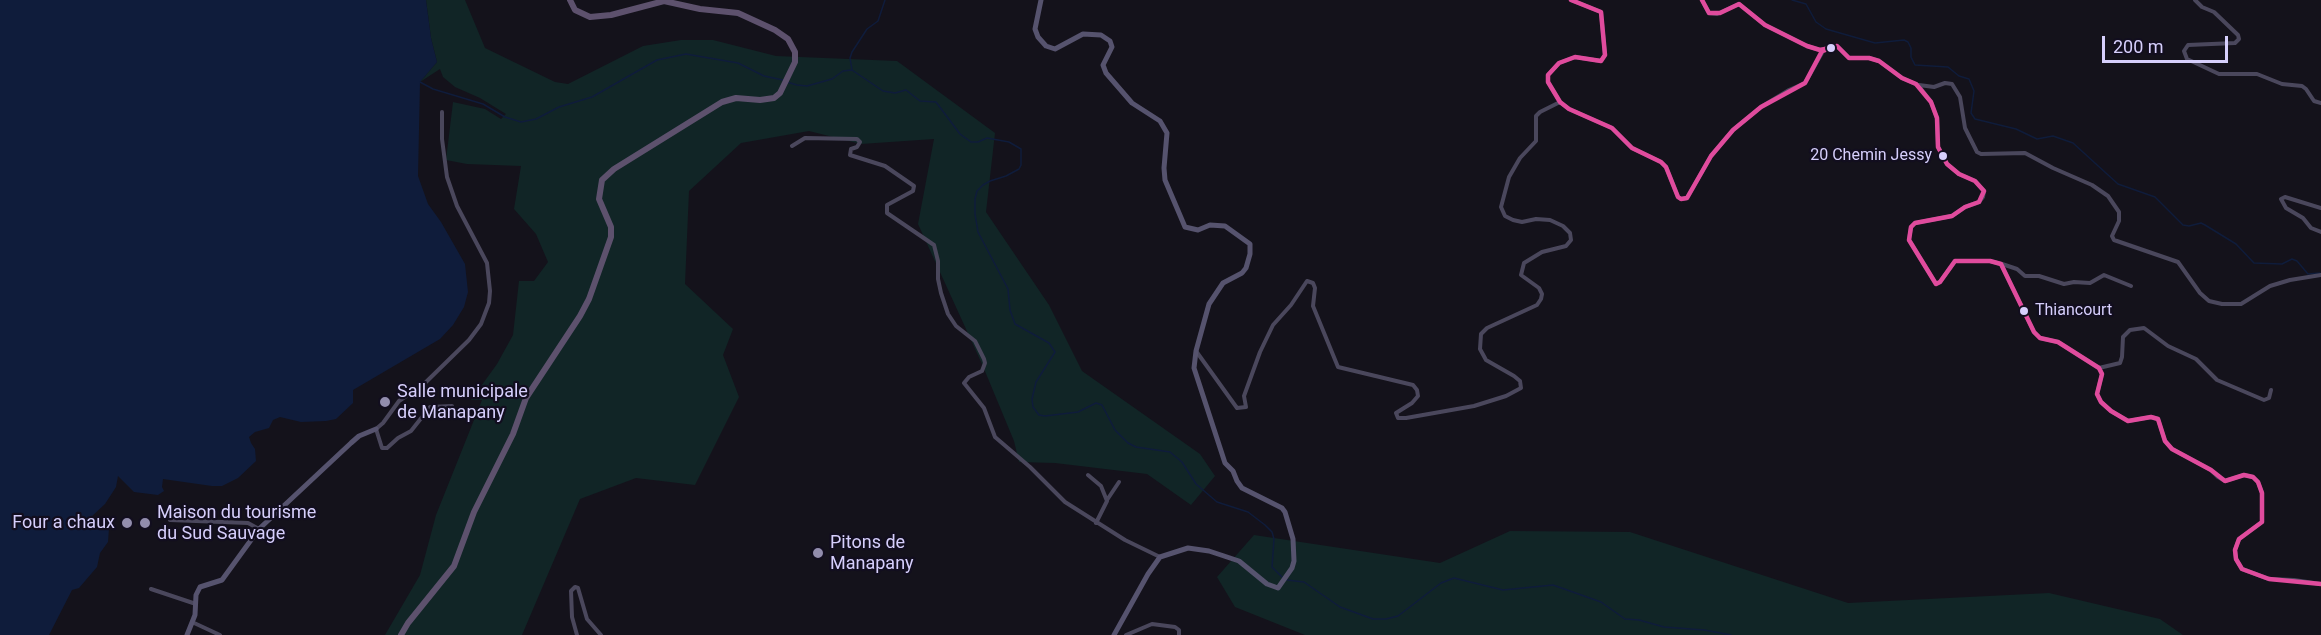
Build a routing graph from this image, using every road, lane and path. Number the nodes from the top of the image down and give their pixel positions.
1 (570, 0) edge
2 (1041, 0) edge
3 (1571, 0) edge
4 (1702, 0) edge
5 (2195, 0) edge
6 (1832, 47) junction
7 (1918, 85) junction
8 (1560, 102) junction
9 (2321, 103) edge
10 (442, 112) dead end
11 (792, 146) dead end
12 (2321, 208) edge
13 (2321, 232) edge
14 (2001, 264) junction
15 (2321, 275) edge
16 (2131, 286) dead end
17 (1196, 351) junction
18 (2099, 368) junction
19 (2271, 390) dead end
20 (452, 406) dead end
21 (376, 429) junction
22 (1088, 475) dead end
23 (1119, 482) dead end
24 (1107, 501) junction
25 (170, 520) dead end
26 (1096, 523) junction
27 (259, 529) junction
28 (1160, 557) junction
29 (2321, 584) edge
30 (151, 589) dead end
31 (196, 604) junction
32 (192, 622) junction
33 (187, 635) edge
34 (220, 635) edge
35 (401, 635) edge
36 (577, 635) edge
37 (600, 635) edge
38 (1114, 635) edge
39 (1126, 635) edge
40 (1179, 635) edge

1 - 35 main road
2 - 17 main road
3 - 8 street
4 - 6 street
5 - 9 street
6 - 7 street
6 - 8 street
7 - 14 street
7 - 15 street
8 - 17 street
10 - 21 street
11 - 26 street
12 - 13 street
14 - 16 street
14 - 18 street
17 - 28 main road
18 - 19 street
18 - 29 street
20 - 21 street
21 - 27 main road
22 - 24 street
23 - 24 street
24 - 26 street
25 - 27 street
26 - 28 street
27 - 31 main road
28 - 38 main road
30 - 31 street
31 - 32 main road
32 - 33 main road
32 - 34 street
36 - 37 street
39 - 40 street

